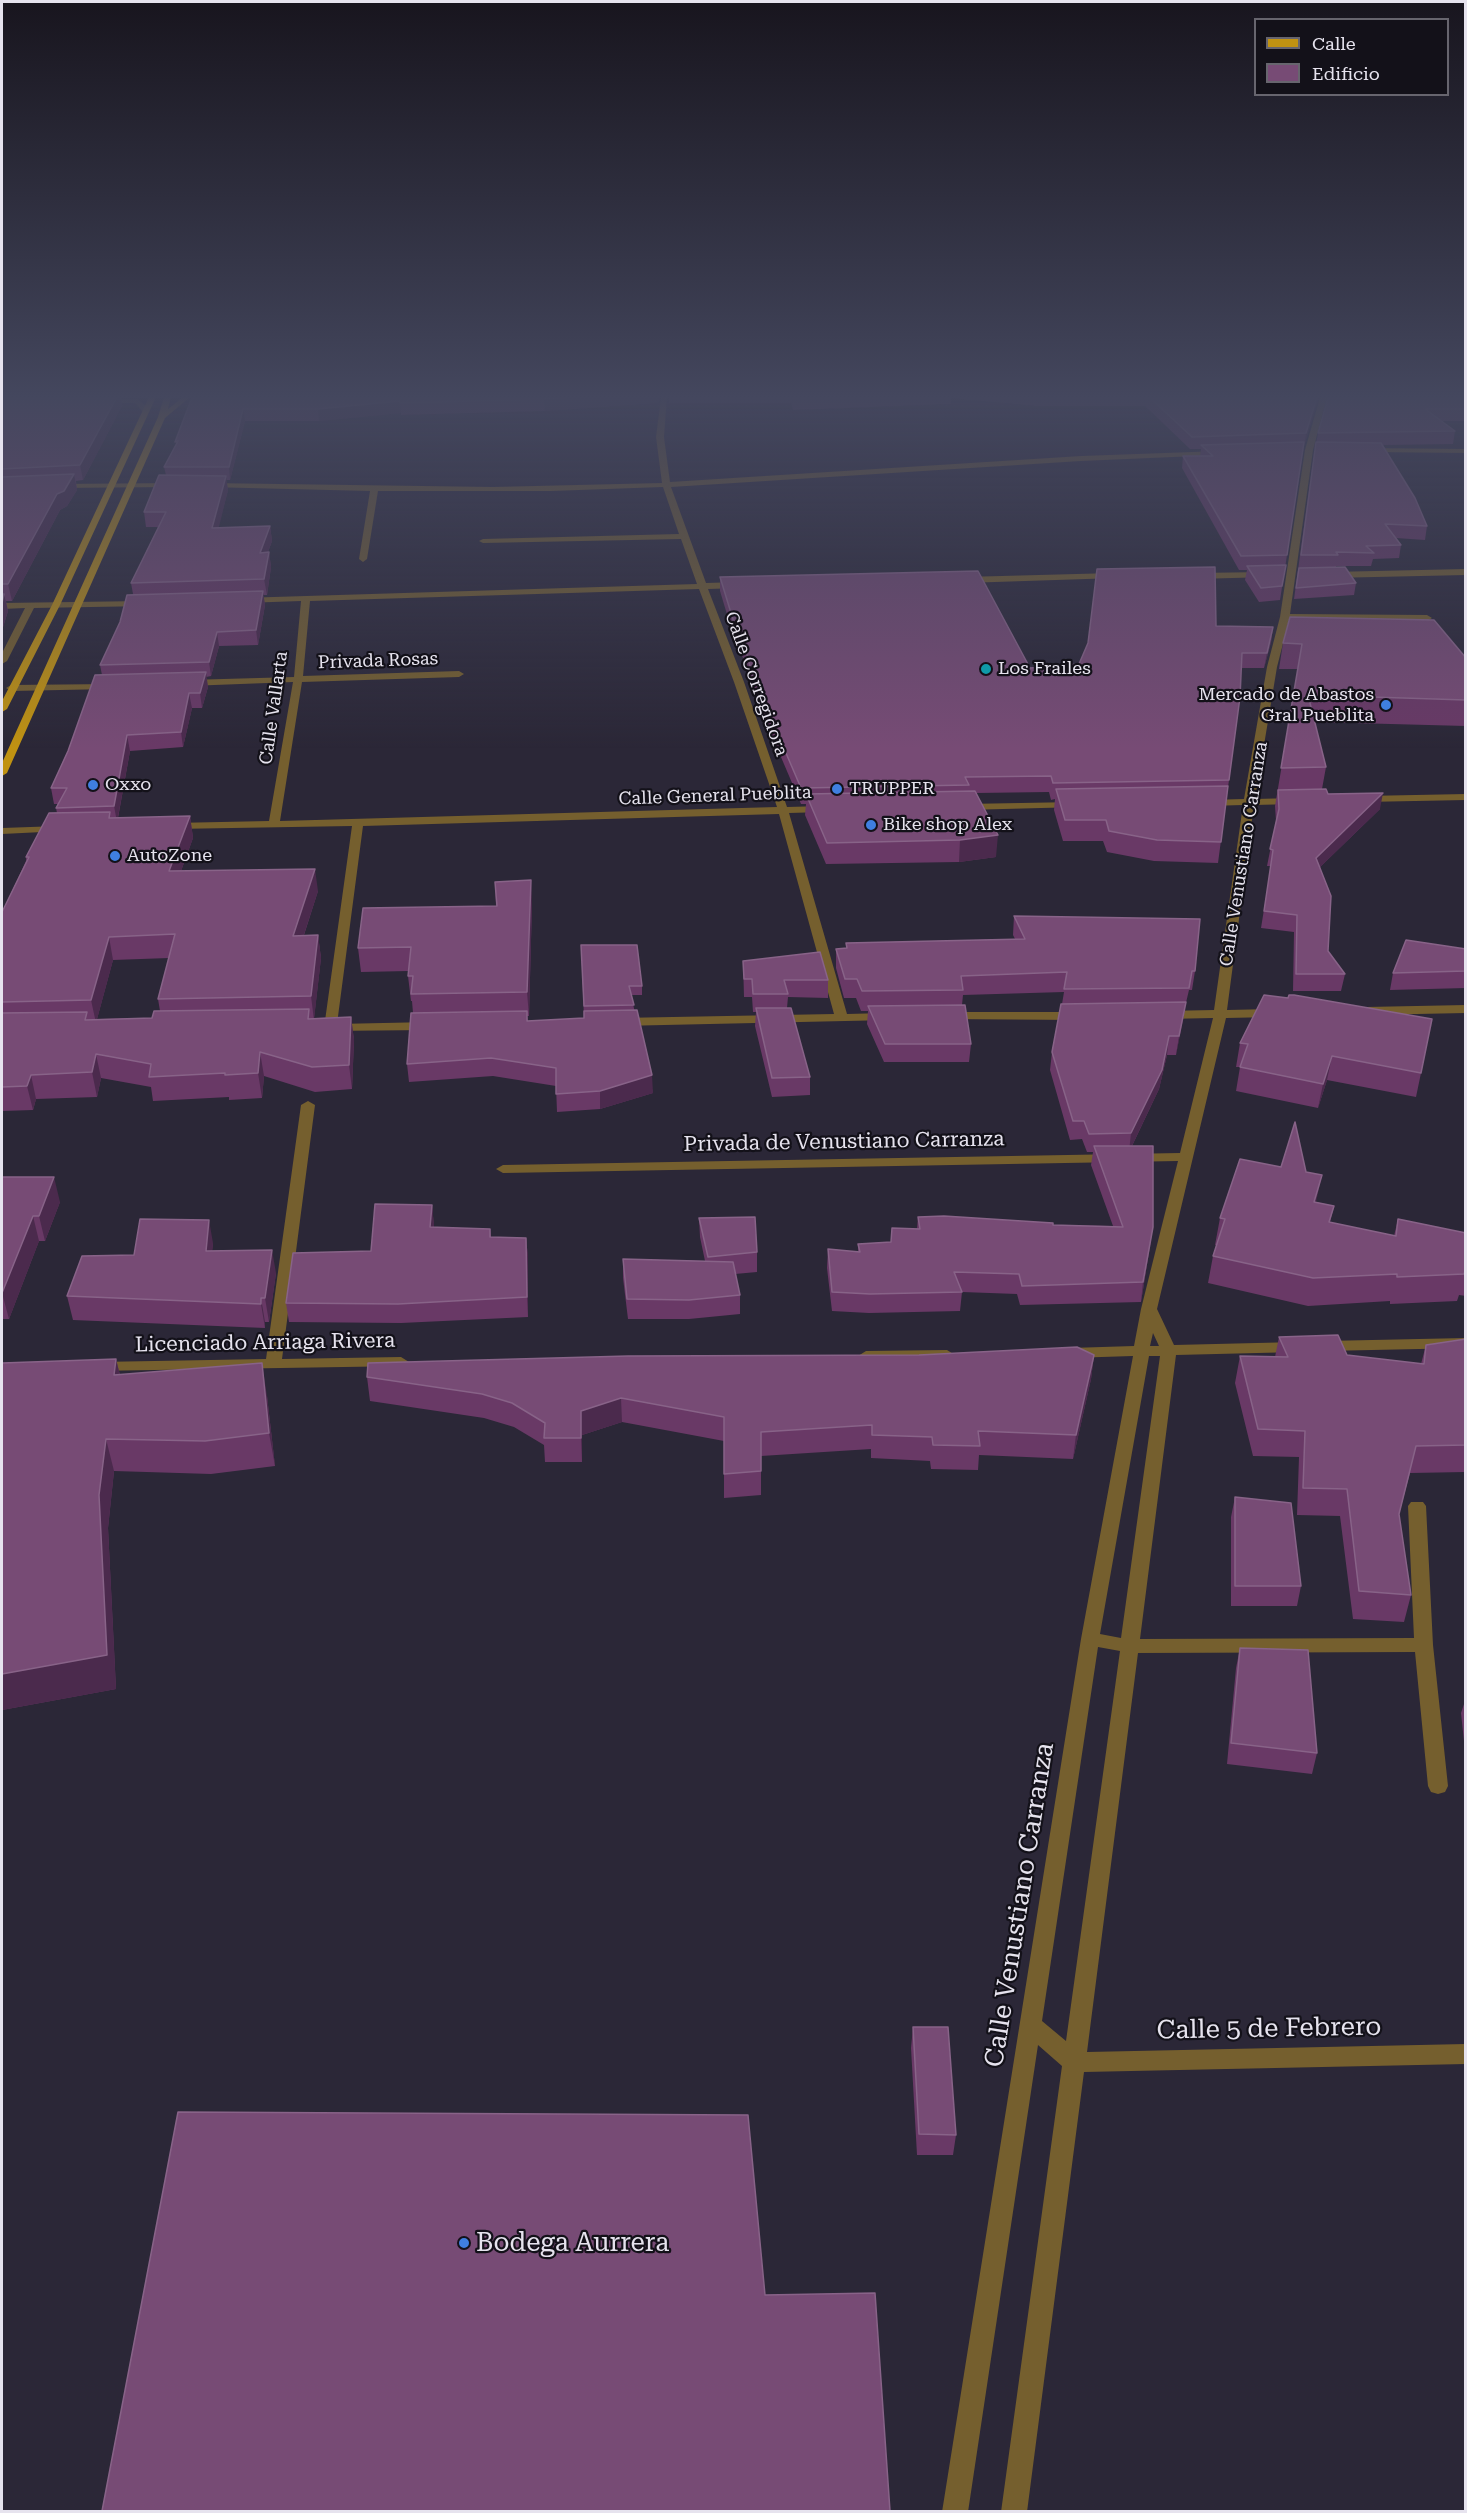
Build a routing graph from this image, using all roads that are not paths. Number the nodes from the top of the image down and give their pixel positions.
1 (98, 514) edge
2 (118, 514) edge
3 (370, 514) edge
4 (676, 514) edge
5 (1302, 514) edge
6 (683, 536) junction
7 (483, 541) dead end
8 (363, 559) dead end
9 (1466, 572) edge
10 (1296, 575) junction
11 (1326, 575) edge
12 (1122, 576) edge
13 (1190, 576) edge
14 (949, 580) edge
15 (750, 585) edge
16 (704, 586) junction
17 (306, 598) junction
18 (237, 600) edge
19 (157, 603) edge
20 (31, 605) junction
21 (56, 605) junction
22 (2, 606) edge
23 (77, 606) junction
24 (1285, 617) junction
25 (1427, 618) edge
26 (2, 661) edge
27 (459, 674) dead end
28 (298, 680) junction
29 (180, 684) edge
30 (122, 685) edge
31 (11, 688) junction
32 (39, 688) junction
33 (2, 709) edge
34 (2, 773) edge
35 (1466, 796) edge
36 (1352, 800) edge
37 (1306, 801) edge
38 (1249, 802) junction
39 (1202, 803) edge
40 (1094, 805) edge
41 (950, 807) edge
42 (831, 809) edge
43 (783, 810) junction
44 (274, 823) junction
45 (358, 823) junction
46 (165, 826) edge
47 (72, 829) edge
48 (2, 831) edge
49 (1466, 1009) edge
50 (1349, 1012) edge
51 (1290, 1013) edge
52 (1149, 1015) edge
53 (1220, 1015) junction
54 (936, 1016) edge
55 (1090, 1016) edge
56 (841, 1017) junction
57 (900, 1017) edge
58 (603, 1022) edge
59 (449, 1025) edge
60 (308, 1105) dead end
61 (1186, 1157) junction
62 (503, 1168) dead end
63 (1149, 1309) junction
64 (1466, 1343) edge
65 (1169, 1351) junction
66 (1141, 1352) junction
67 (1058, 1353) edge
68 (962, 1354) edge
69 (855, 1356) edge
70 (416, 1362) edge
71 (273, 1364) junction
72 (84, 1368) edge
73 (1418, 1506) dead end
74 (1089, 1639) junction
75 (1424, 1645) junction
76 (1129, 1646) junction
77 (1438, 1786) dead end
78 (1029, 2023) junction
79 (1466, 2054) edge
80 (1074, 2061) junction
81 (955, 2511) edge
82 (1014, 2511) edge

1 - 21 main road
2 - 23 main road
3 - 8 street
4 - 6 street, Calle Corregidora
5 - 10 street, Calle Venustiano Carranza
6 - 7 street
6 - 16 street, Calle Corregidora
9 - 11 street
10 - 13 street
10 - 24 street, Calle Venustiano Carranza
12 - 14 street
15 - 16 street
16 - 17 street
16 - 43 street, Calle Corregidora
17 - 18 street
17 - 28 street, Calle Vallarta
19 - 23 street
20 - 21 street
20 - 22 street
20 - 26 street
21 - 23 street
21 - 31 main road
23 - 32 main road
24 - 25 street
24 - 38 street, Calle Venustiano Carranza
27 - 28 street, Privada Rosas
28 - 29 street, Privada Rosas
28 - 44 street, Calle Vallarta
30 - 32 street
31 - 32 street
31 - 33 main road
32 - 34 main road
35 - 36 street
37 - 38 street
38 - 39 street
38 - 53 street, Calle Venustiano Carranza
40 - 41 street
42 - 43 street, Calle General Pueblita
43 - 45 street, Calle General Pueblita
43 - 56 street, Calle Corregidora
44 - 45 street, Calle General Pueblita
44 - 46 street, Calle General Pueblita
45 - 59 street
47 - 48 street
49 - 50 street
51 - 53 street
52 - 53 street
53 - 61 street, Calle Venustiano Carranza
54 - 55 street
56 - 57 street
56 - 58 street
60 - 71 street
61 - 62 street, Privada de Venustiano Carranza
61 - 63 street, Calle Venustiano Carranza
63 - 65 street
63 - 66 street, Calle Venustiano Carranza
64 - 65 street
65 - 66 street
65 - 76 street
66 - 67 street
66 - 74 street, Calle Venustiano Carranza
68 - 69 street
70 - 71 street, Licenciado Arriaga Rivera
71 - 72 street, Licenciado Arriaga Rivera
73 - 75 street
74 - 76 street
74 - 78 street, Calle Venustiano Carranza
75 - 76 street
75 - 77 street
76 - 80 street
78 - 80 street
78 - 81 street, Calle Venustiano Carranza
79 - 80 street, Calle 5 de Febrero
80 - 82 street

